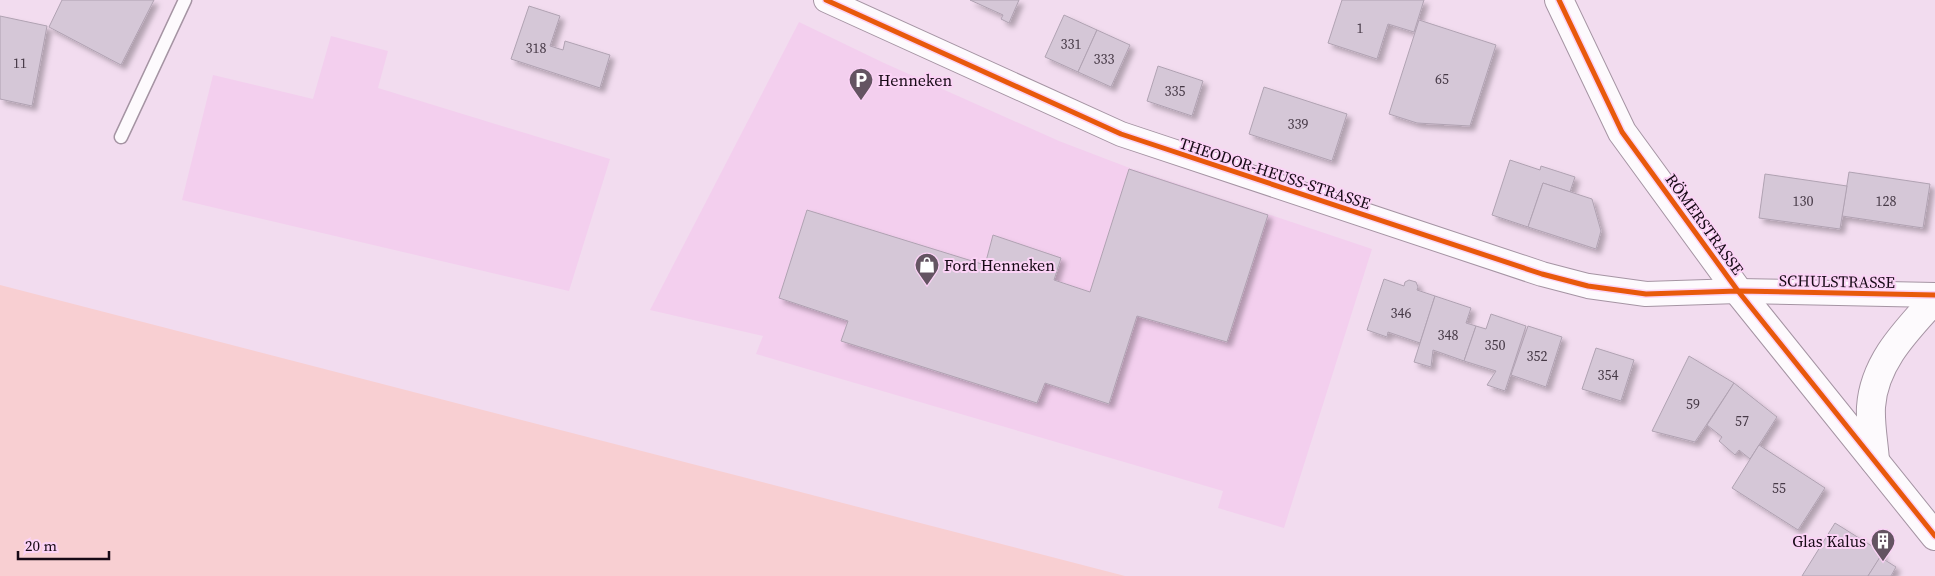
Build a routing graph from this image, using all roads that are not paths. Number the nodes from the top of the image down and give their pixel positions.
1 (184, 0) edge
2 (826, 0) edge
3 (1561, 0) edge
4 (122, 137) dead end
5 (1738, 291) junction
6 (1935, 297) edge
7 (1875, 462) junction
8 (1935, 536) edge

1 - 4 lane
2 - 5 street, THEODOR-HEUSS-STRASSE
3 - 5 street, RÖMERSTRASSE
5 - 6 street, SCHULSTRASSE
5 - 7 street, RÖMERSTRASSE
6 - 7 street
7 - 8 street, RÖMERSTRASSE

